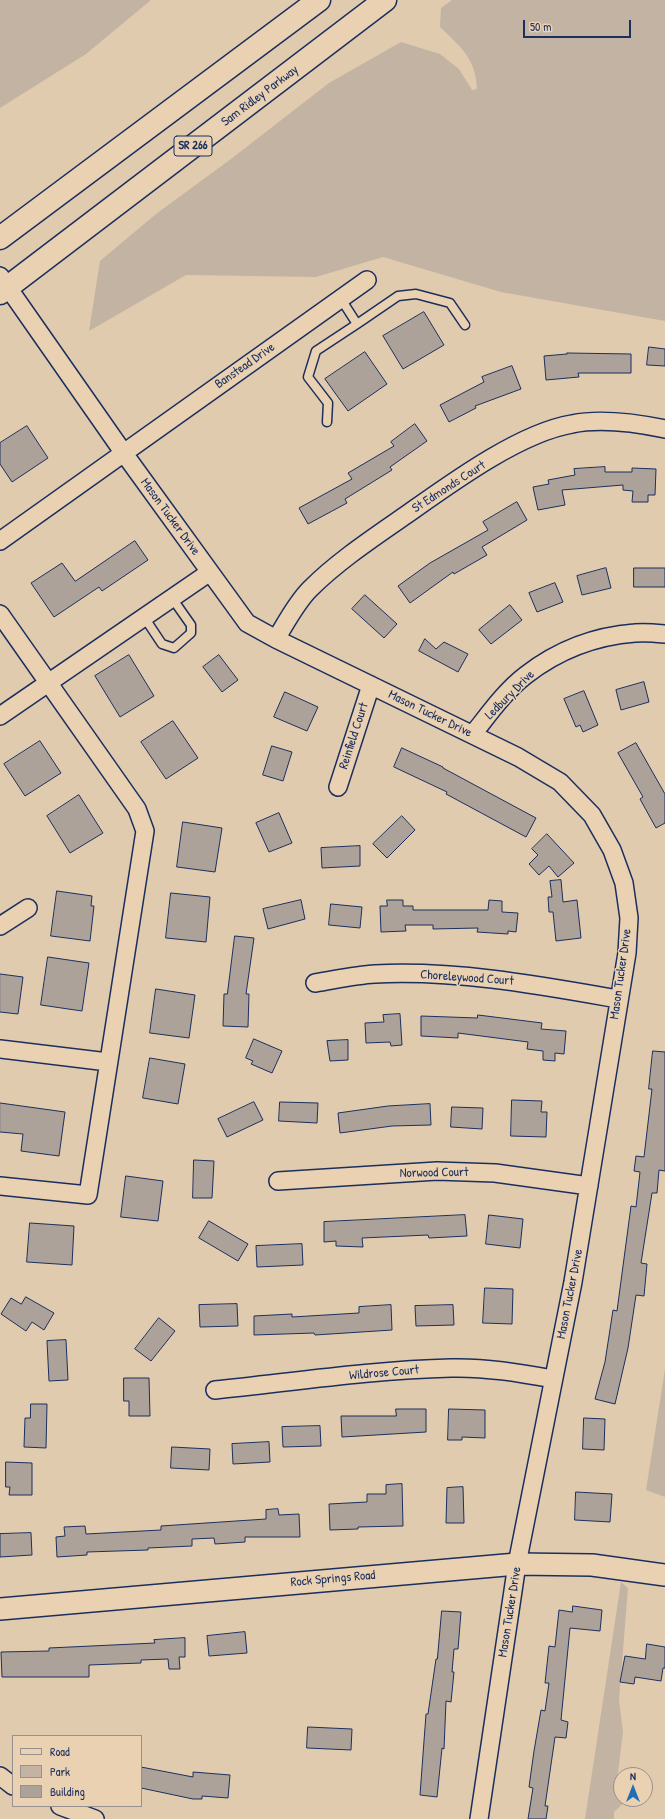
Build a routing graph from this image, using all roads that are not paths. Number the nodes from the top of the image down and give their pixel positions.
1 (319, 0) edge
2 (386, 0) edge
3 (0, 238) edge
4 (367, 280) dead end
5 (3, 285) edge
6 (341, 299) junction
7 (357, 324) junction
8 (465, 325) dead end
9 (327, 422) dead end
10 (665, 429) edge
11 (123, 452) junction
12 (0, 541) edge
13 (210, 572) junction
14 (172, 598) junction
15 (0, 614) edge
16 (144, 617) junction
17 (665, 634) edge
18 (276, 639) junction
19 (47, 683) junction
20 (371, 685) junction
21 (0, 716) edge
22 (473, 734) junction
23 (338, 786) dead end
24 (28, 908) dead end
25 (0, 926) edge
26 (314, 982) dead end
27 (618, 999) junction
28 (0, 1049) edge
29 (108, 1062) junction
30 (278, 1181) dead end
31 (0, 1186) edge
32 (589, 1186) junction
33 (553, 1379) junction
34 (215, 1390) dead end
35 (517, 1564) junction
36 (665, 1575) edge
37 (0, 1609) edge
38 (0, 1776) edge
39 (12, 1785) edge
40 (63, 1807) edge
41 (95, 1819) edge
42 (479, 1819) edge

1 - 3 main road
2 - 5 main road, Sam Ridley Parkway / SR 266
4 - 6 street, Banstead Drive
5 - 11 street, Mason Tucker Drive
6 - 7 lane
6 - 11 street, Banstead Drive
7 - 8 lane
7 - 9 lane
10 - 18 street, St Edmonds Court
11 - 12 street, Banstead Drive
11 - 13 street, Mason Tucker Drive
13 - 14 street
13 - 18 street, Mason Tucker Drive
14 - 16 street
14 - 16 lane
15 - 19 street
16 - 19 street
17 - 22 street, Ledbury Drive
18 - 20 street, Mason Tucker Drive
19 - 21 street
19 - 29 street
20 - 22 street, Mason Tucker Drive
20 - 23 street, Reinfield Court
22 - 27 street, Mason Tucker Drive
24 - 25 street
26 - 27 street, Choreleywood Court
27 - 32 street, Mason Tucker Drive
28 - 29 street
29 - 31 street
30 - 32 street, Norwood Court
32 - 33 street, Mason Tucker Drive
33 - 34 street, Wildrose Court
33 - 35 street, Mason Tucker Drive
35 - 36 street, Rock Springs Road
35 - 37 street, Rock Springs Road
35 - 42 street, Mason Tucker Drive
38 - 39 street
40 - 41 street

